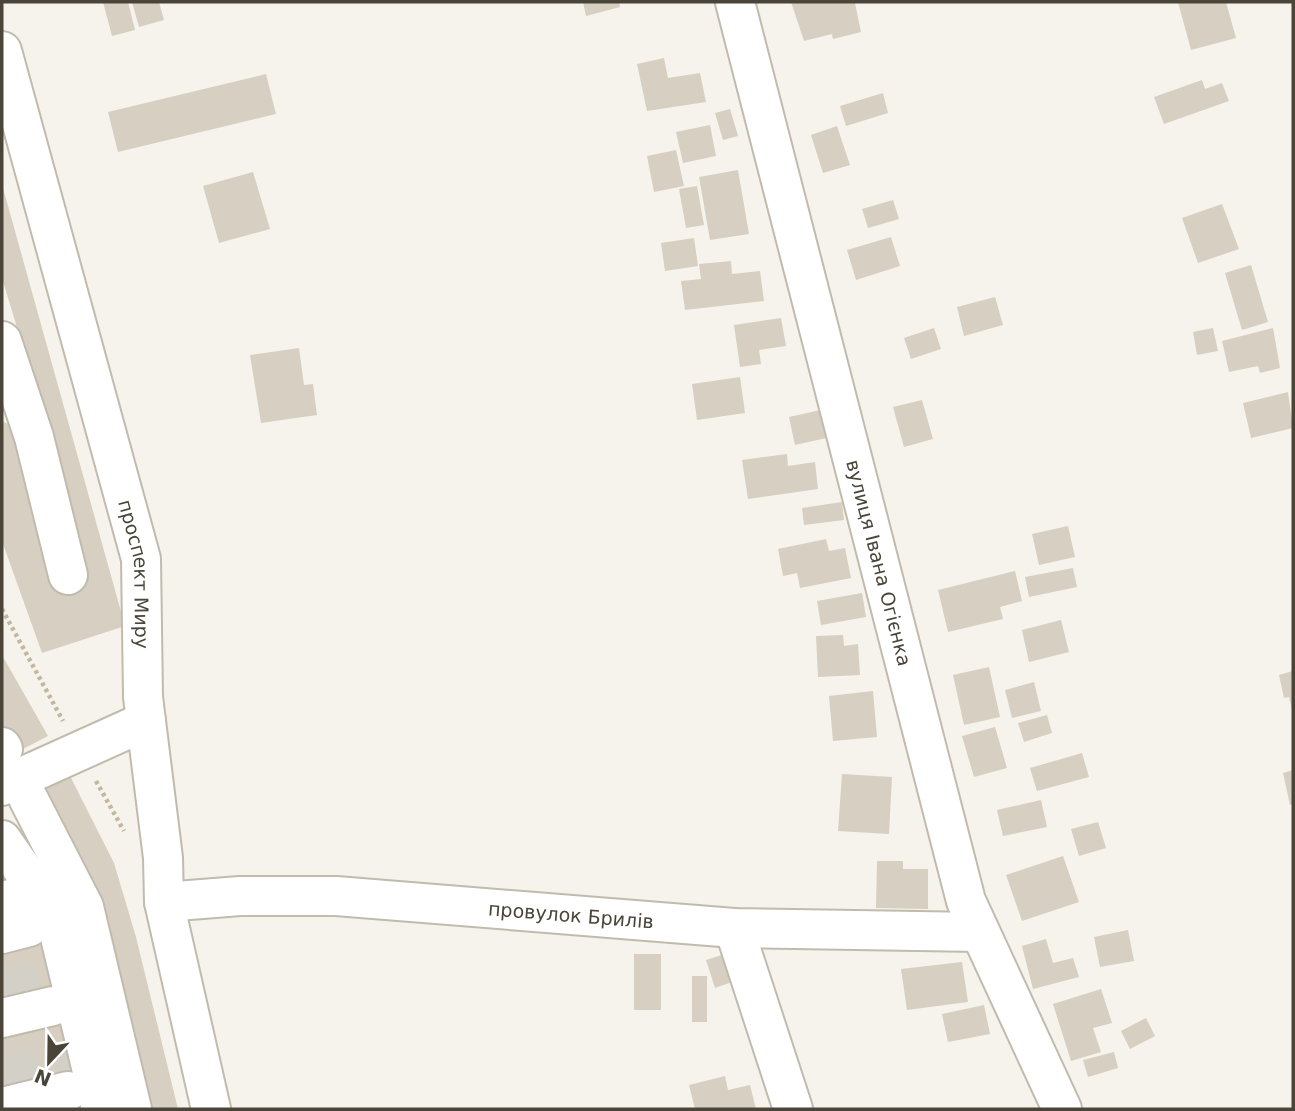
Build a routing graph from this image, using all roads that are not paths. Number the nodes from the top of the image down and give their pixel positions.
1 (735, 2) edge
2 (2, 51) edge
3 (2, 341) edge
4 (8, 387) edge
5 (68, 575) dead end
6 (146, 721) junction
7 (15, 792) edge
8 (2, 840) edge
9 (2, 901) edge
10 (164, 902) junction
11 (23, 918) edge
12 (734, 928) junction
13 (979, 932) junction
14 (53, 1006) dead end
15 (2, 1018) edge
16 (68, 1091) dead end
17 (2, 1107) edge
18 (101, 1109) edge
19 (132, 1109) edge
20 (211, 1109) edge
21 (793, 1109) edge
22 (1062, 1109) edge

1 - 13 street, вулиця Івана Огієнка
2 - 6 street, проспект Миру
3 - 4 street
4 - 5 street
6 - 7 street
6 - 10 street, проспект Миру
7 - 19 street
8 - 11 street
9 - 11 street
10 - 12 street, провулок Брилів
10 - 20 street, проспект Миру
11 - 18 street
12 - 13 street, провулок Брилів
12 - 21 street
13 - 22 street, вулиця Івана Огієнка
14 - 15 street
16 - 17 street

